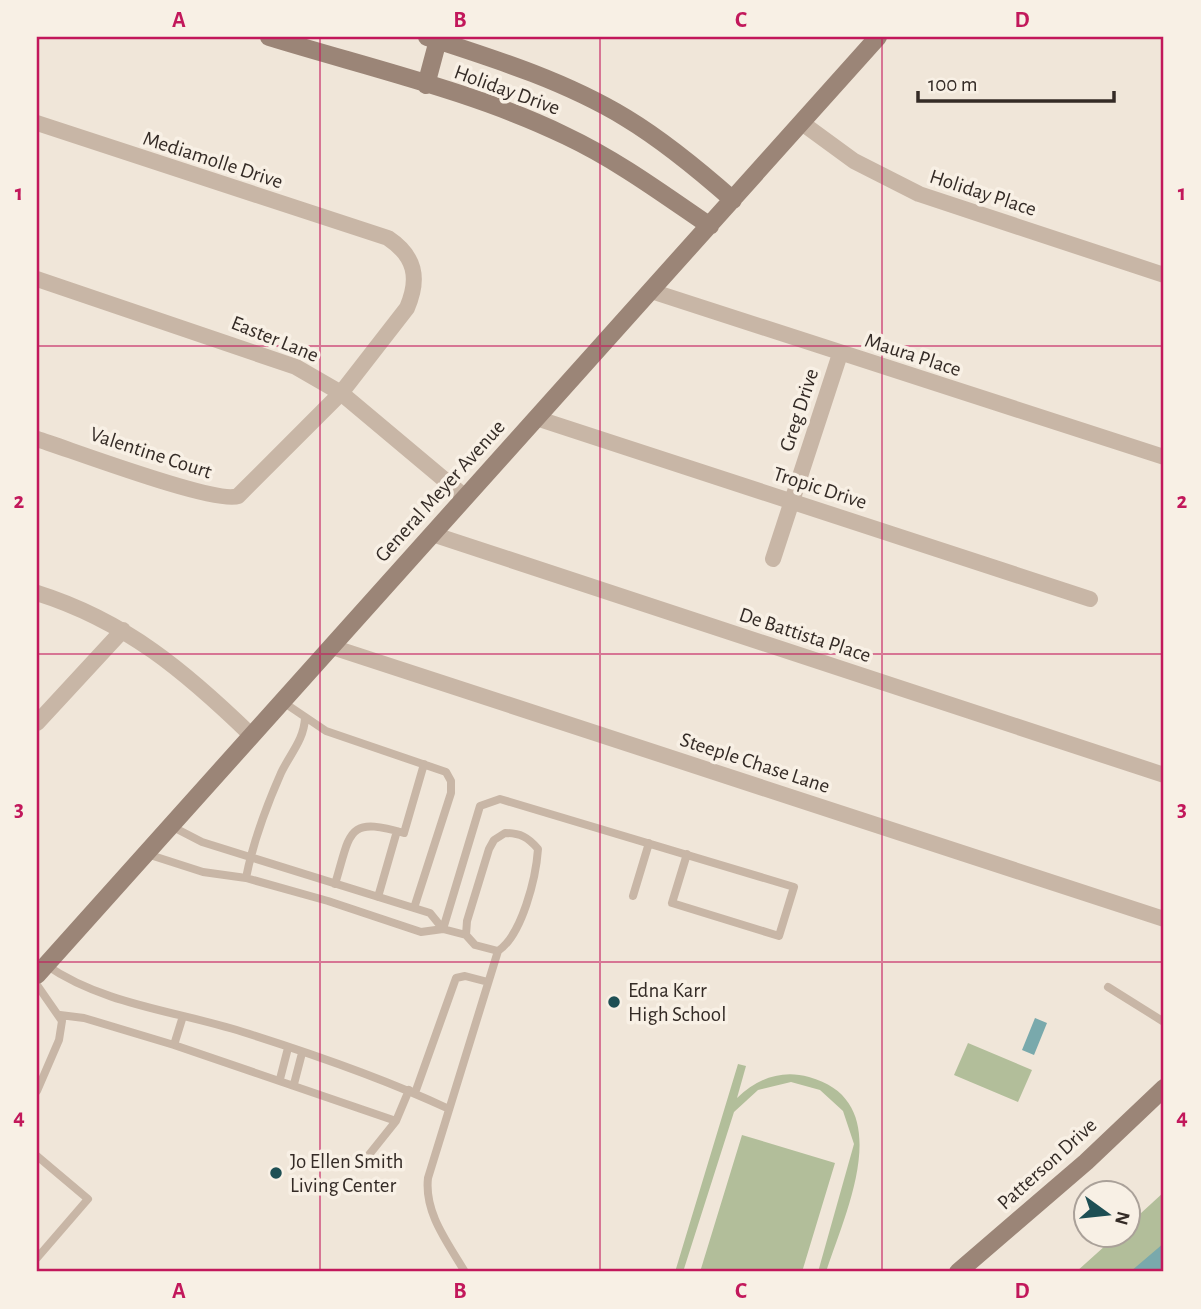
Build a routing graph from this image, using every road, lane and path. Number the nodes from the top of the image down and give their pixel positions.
1 (269, 37) edge
2 (878, 37) edge
3 (433, 38) edge
4 (426, 85) junction
5 (37, 123) edge
6 (802, 123) junction
7 (733, 200) junction
8 (710, 226) junction
9 (1164, 275) edge
10 (37, 279) edge
11 (651, 291) junction
12 (840, 354) junction
13 (341, 393) junction
14 (536, 418) junction
15 (37, 439) edge
16 (1164, 457) edge
17 (250, 487) joint
18 (465, 497) junction
19 (792, 501) junction
20 (432, 534) junction
21 (773, 559) dead end
22 (37, 593) edge
23 (1090, 599) dead end
24 (123, 630) junction
25 (332, 647) junction
26 (283, 702) junction
27 (305, 718) junction
28 (37, 723) edge
29 (252, 736) junction
30 (424, 764) junction
31 (1164, 775) edge
32 (172, 826) junction
33 (397, 831) junction
34 (649, 843) junction
35 (146, 853) junction
36 (687, 854) junction
37 (250, 858) junction
38 (246, 878) junction
39 (335, 884) junction
40 (633, 896) dead end
41 (380, 898) junction
42 (414, 908) junction
43 (377, 917) junction
44 (1164, 919) edge
45 (443, 929) junction
46 (466, 935) junction
47 (498, 951) junction
48 (41, 970) edge
49 (488, 982) junction
50 (37, 985) edge
51 (1108, 987) dead end
52 (60, 1015) junction
53 (183, 1016) junction
54 (1164, 1022) edge
55 (174, 1045) junction
56 (288, 1048) junction
57 (302, 1053) junction
58 (279, 1079) junction
59 (294, 1084) junction
60 (1164, 1088) edge
61 (37, 1091) edge
62 (412, 1091) junction
63 (449, 1109) junction
64 (396, 1121) junction
65 (37, 1156) edge
66 (360, 1166) dead end
67 (37, 1258) edge
68 (465, 1272) edge
69 (958, 1272) edge

1 - 4 main road, Holiday Drive
2 - 6 main road, General Meyer Avenue
3 - 4 main road
3 - 7 main road, Holiday Drive
4 - 8 main road, Holiday Drive
5 - 13 street, Mediamolle Drive
6 - 7 main road, General Meyer Avenue
6 - 9 street, Holiday Place
7 - 8 main road, General Meyer Avenue
8 - 11 main road, General Meyer Avenue
10 - 13 street, Easter Lane
11 - 12 street, Maura Place
11 - 14 main road, General Meyer Avenue
12 - 16 street, Maura Place
12 - 19 street, Greg Drive
13 - 17 street, Mediamolle Drive
13 - 18 street, Easter Lane
14 - 18 main road, General Meyer Avenue
14 - 19 street, Tropic Drive
15 - 17 street, Valentine Court
18 - 20 main road, General Meyer Avenue
19 - 21 street, Greg Drive
19 - 23 street, Tropic Drive
20 - 25 main road, General Meyer Avenue
20 - 31 street, De Battista Place
22 - 24 street
24 - 28 street
24 - 29 street
25 - 26 main road, General Meyer Avenue
25 - 44 street, Steeple Chase Lane
26 - 27 lane
26 - 29 main road, General Meyer Avenue
27 - 30 lane
27 - 37 lane
29 - 32 main road, General Meyer Avenue
30 - 33 lane
30 - 42 lane
32 - 35 main road, General Meyer Avenue
32 - 37 lane
33 - 39 lane
33 - 41 lane
34 - 36 lane
34 - 40 lane
34 - 45 lane
35 - 38 lane
35 - 48 main road, General Meyer Avenue
36 - 36 lane
37 - 38 lane
37 - 39 lane
38 - 43 lane
39 - 41 lane
41 - 42 lane
41 - 43 lane
42 - 45 lane
43 - 45 lane
45 - 46 lane
46 - 47 lane
46 - 47 lane
47 - 49 lane
48 - 53 lane
49 - 62 lane
49 - 63 lane
50 - 52 lane
51 - 54 lane
52 - 55 lane
52 - 61 lane
53 - 55 lane
53 - 56 lane
55 - 58 lane
56 - 57 lane
56 - 58 lane
57 - 59 lane
57 - 62 lane
58 - 59 lane
59 - 64 lane
60 - 69 main road, Patterson Drive
62 - 63 lane
62 - 64 lane
63 - 68 lane
64 - 66 lane
65 - 67 lane

